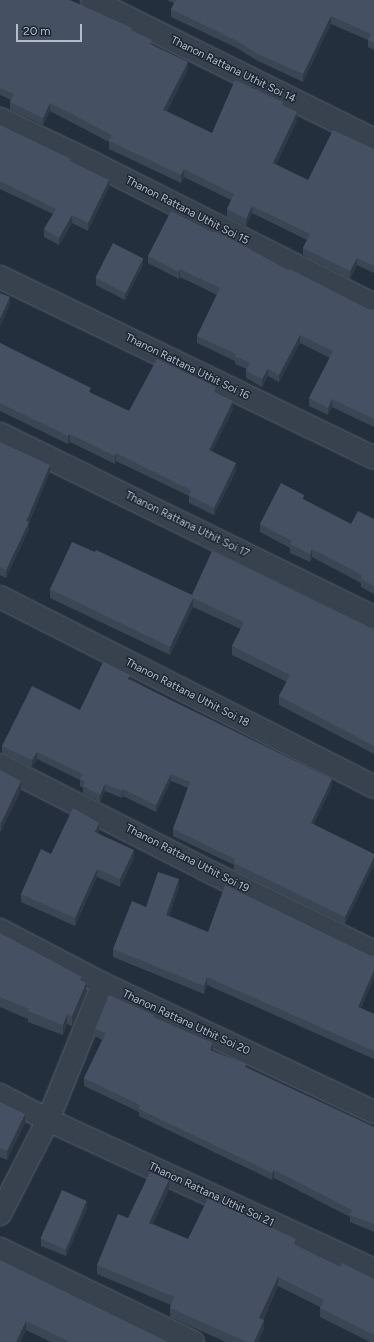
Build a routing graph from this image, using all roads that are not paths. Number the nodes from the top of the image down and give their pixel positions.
1 (92, 0) edge
2 (0, 119) edge
3 (374, 140) edge
4 (0, 277) edge
5 (374, 305) edge
6 (0, 434) edge
7 (374, 458) edge
8 (0, 597) edge
9 (374, 617) edge
10 (0, 764) edge
11 (374, 787) edge
12 (0, 930) edge
13 (374, 952) edge
14 (103, 984) junction
15 (0, 1095) edge
16 (374, 1112) edge
17 (48, 1120) junction
18 (0, 1214) edge
19 (0, 1249) edge
20 (374, 1270) edge
21 (194, 1342) edge

1 - 3 street, Thanon Rattana Uthit Soi 14
2 - 5 street, Thanon Rattana Uthit Soi 15
4 - 7 street, Thanon Rattana Uthit Soi 16
6 - 9 street, Thanon Rattana Uthit Soi 17
8 - 11 street, Thanon Rattana Uthit Soi 18
10 - 13 street, Thanon Rattana Uthit Soi 19
12 - 14 street, Thanon Rattana Uthit Soi 20
14 - 16 street, Thanon Rattana Uthit Soi 20
14 - 17 street
15 - 17 street, Thanon Rattana Uthit Soi 21
17 - 18 street
17 - 20 street, Thanon Rattana Uthit Soi 21
19 - 21 street

